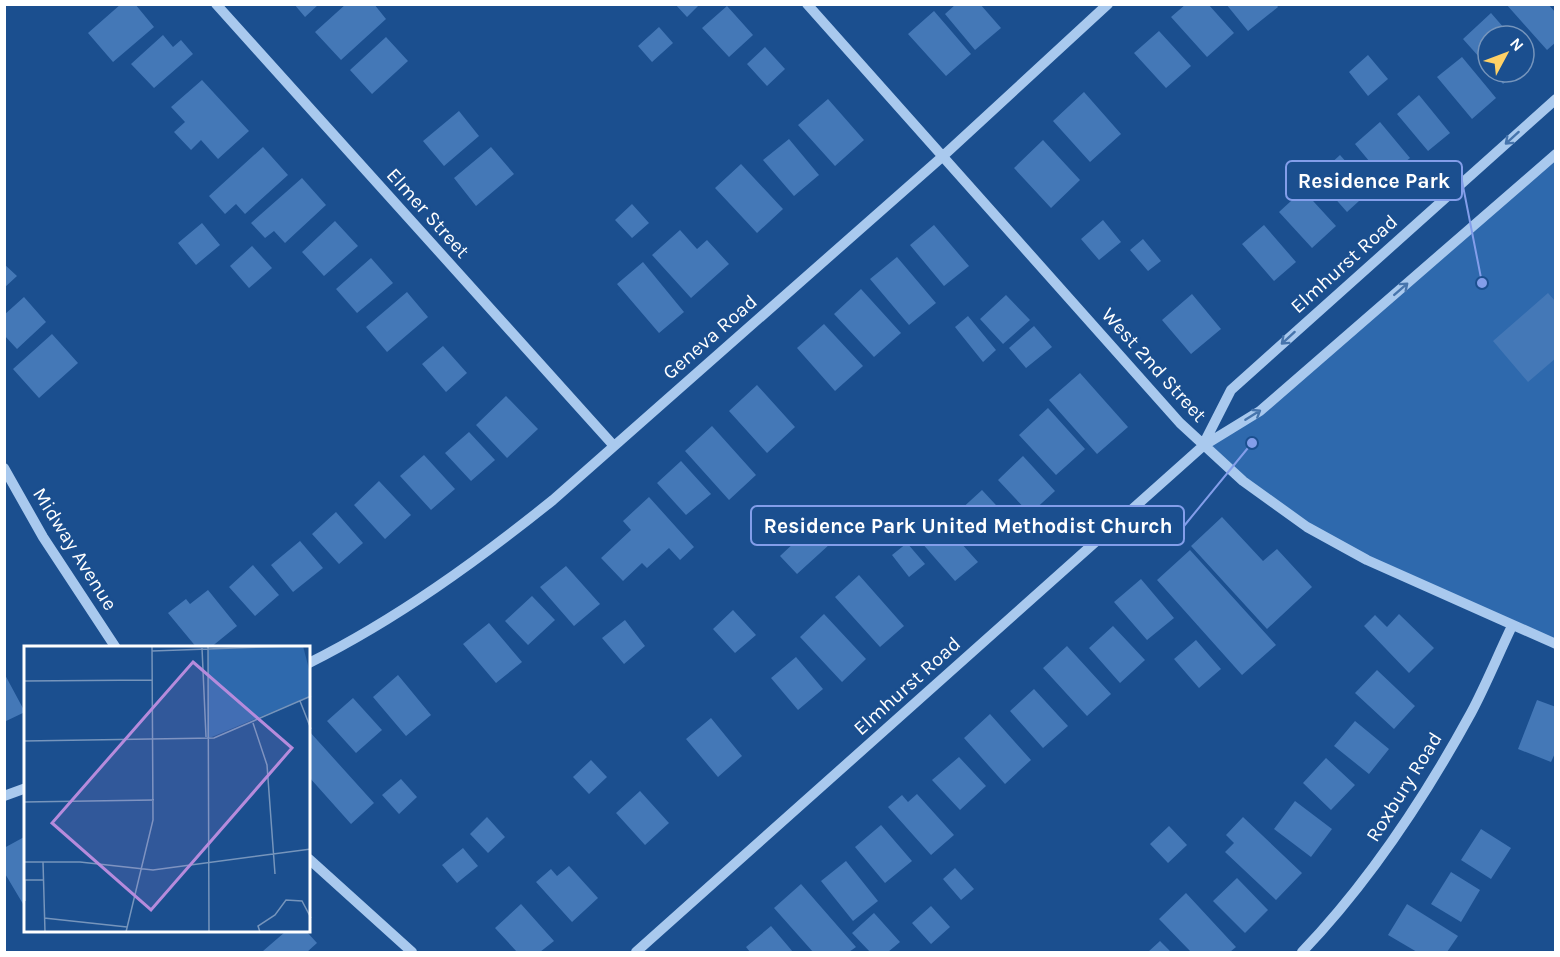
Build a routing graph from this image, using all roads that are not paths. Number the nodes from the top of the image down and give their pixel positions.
1 (216, 4) edge
2 (807, 4) edge
3 (1108, 4) edge
4 (1556, 99) edge
5 (1556, 154) edge
6 (942, 157) junction
7 (614, 446) junction
8 (1203, 446) junction
9 (4, 468) edge
10 (1512, 626) junction
11 (1556, 644) edge
12 (115, 646) edge
13 (310, 662) edge
14 (24, 789) edge
15 (4, 796) edge
16 (310, 860) edge
17 (412, 952) edge
18 (636, 952) edge
19 (1302, 952) edge

1 - 7 street, Elmer Street
2 - 6 street, West 2nd Street
3 - 6 street, Geneva Road
4 -> 8 street, Elmhurst Road
8 -> 5 street, Elmhurst Road
6 - 7 street, Geneva Road
6 - 8 street, West 2nd Street
7 - 13 street, Geneva Road
8 - 10 street, West 2nd Street
8 - 18 street, Elmhurst Road
9 - 12 street, Midway Avenue
10 - 11 street, West 2nd Street
10 - 19 street, Roxbury Road
14 - 15 street
16 - 17 street

